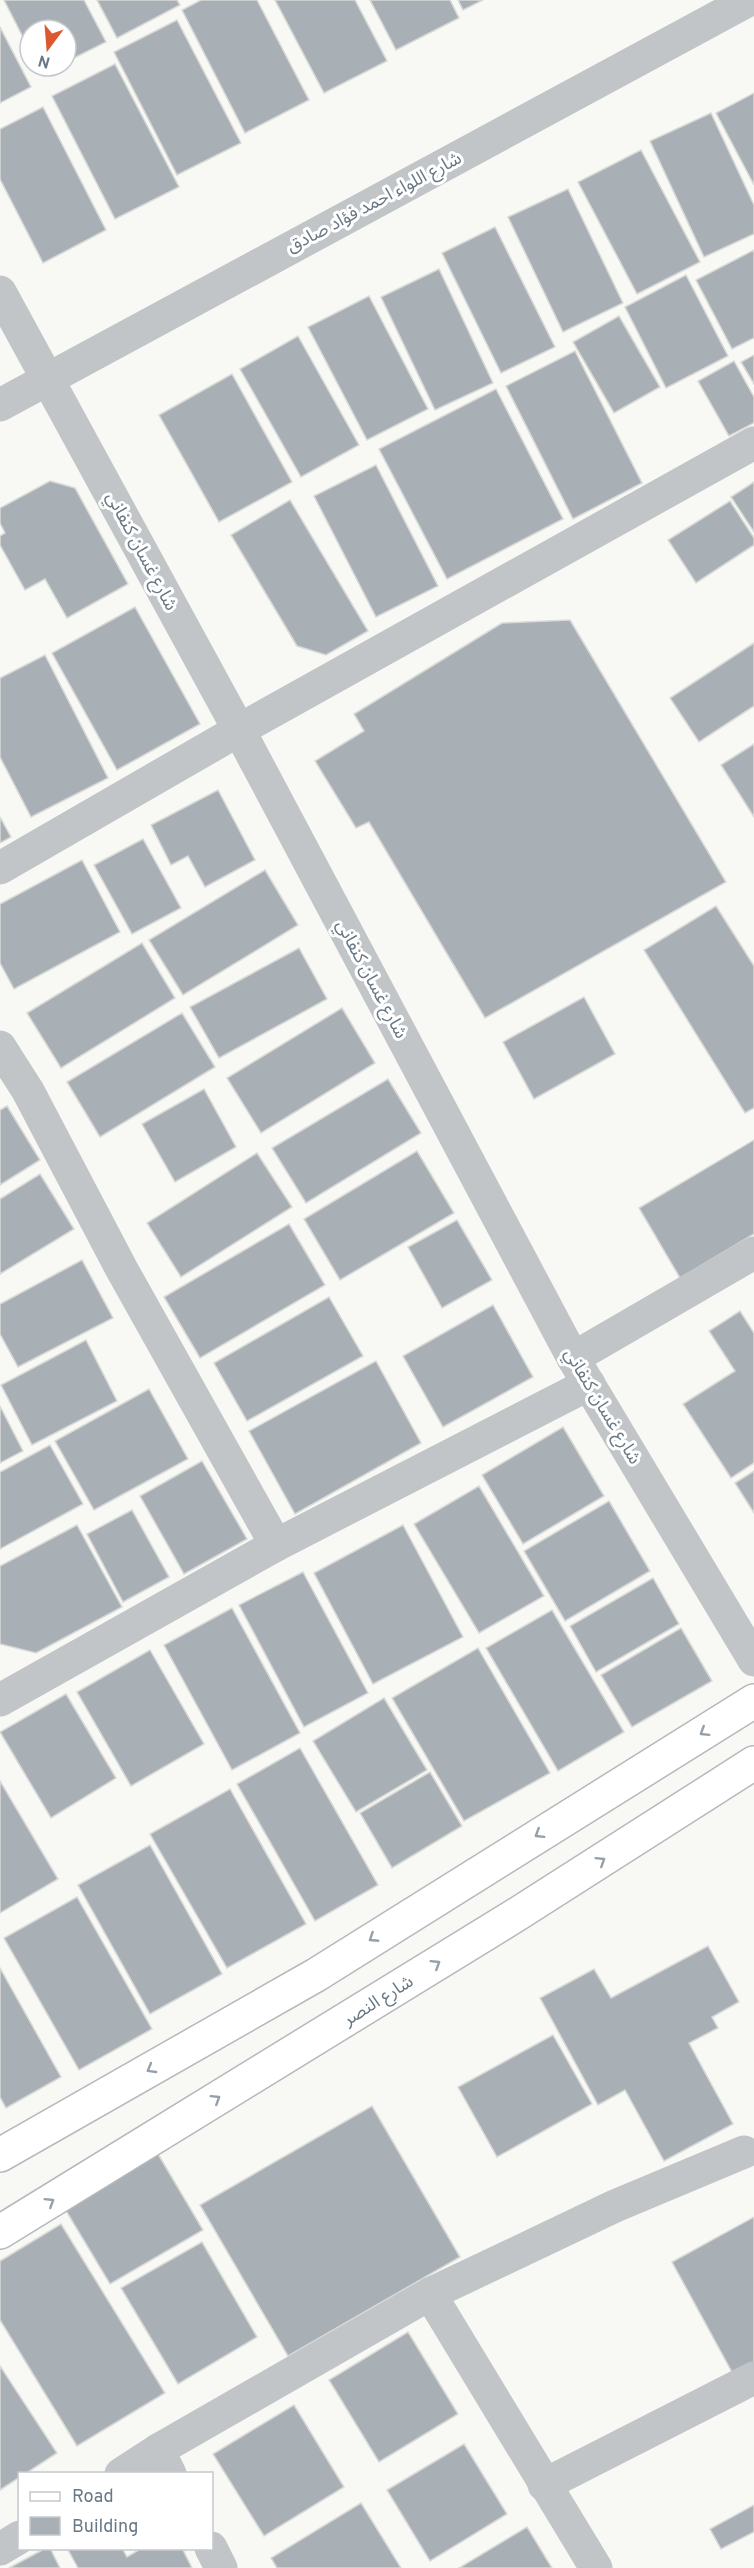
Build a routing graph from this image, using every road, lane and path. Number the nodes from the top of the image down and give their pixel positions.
1 (748, 0) edge
2 (0, 292) edge
3 (48, 378) junction
4 (0, 405) edge
5 (754, 443) edge
6 (239, 730) junction
7 (0, 868) edge
8 (0, 1047) edge
9 (754, 1253) edge
10 (581, 1371) junction
11 (276, 1545) junction
12 (754, 1660) edge
13 (0, 1700) edge
14 (754, 1701) edge
15 (754, 1763) edge
16 (744, 2152) dead end
17 (0, 2155) edge
18 (0, 2232) edge
19 (430, 2294) junction
20 (754, 2378) edge
21 (164, 2462) edge
22 (128, 2472) edge
23 (544, 2485) junction
24 (18, 2538) edge
25 (0, 2549) edge
26 (212, 2550) edge
27 (221, 2568) edge
28 (596, 2568) edge

1 - 3 street, شارع اللواء احمد فؤاد صادق
2 - 3 street, شارع غسان كنفاني
3 - 4 street, شارع اللواء احمد فؤاد صادق
3 - 6 street, شارع غسان كنفاني
5 - 6 street
6 - 7 street
6 - 10 street, شارع غسان كنفاني
8 - 11 street
9 - 10 street
10 - 11 street
10 - 12 street, شارع غسان كنفاني
11 - 13 street
14 -> 17 main road
18 -> 15 main road, شارع النصر
16 - 19 street
19 - 21 street
19 - 23 street
20 - 23 street
21 - 22 street
23 - 28 street
24 - 25 street
26 - 27 street

